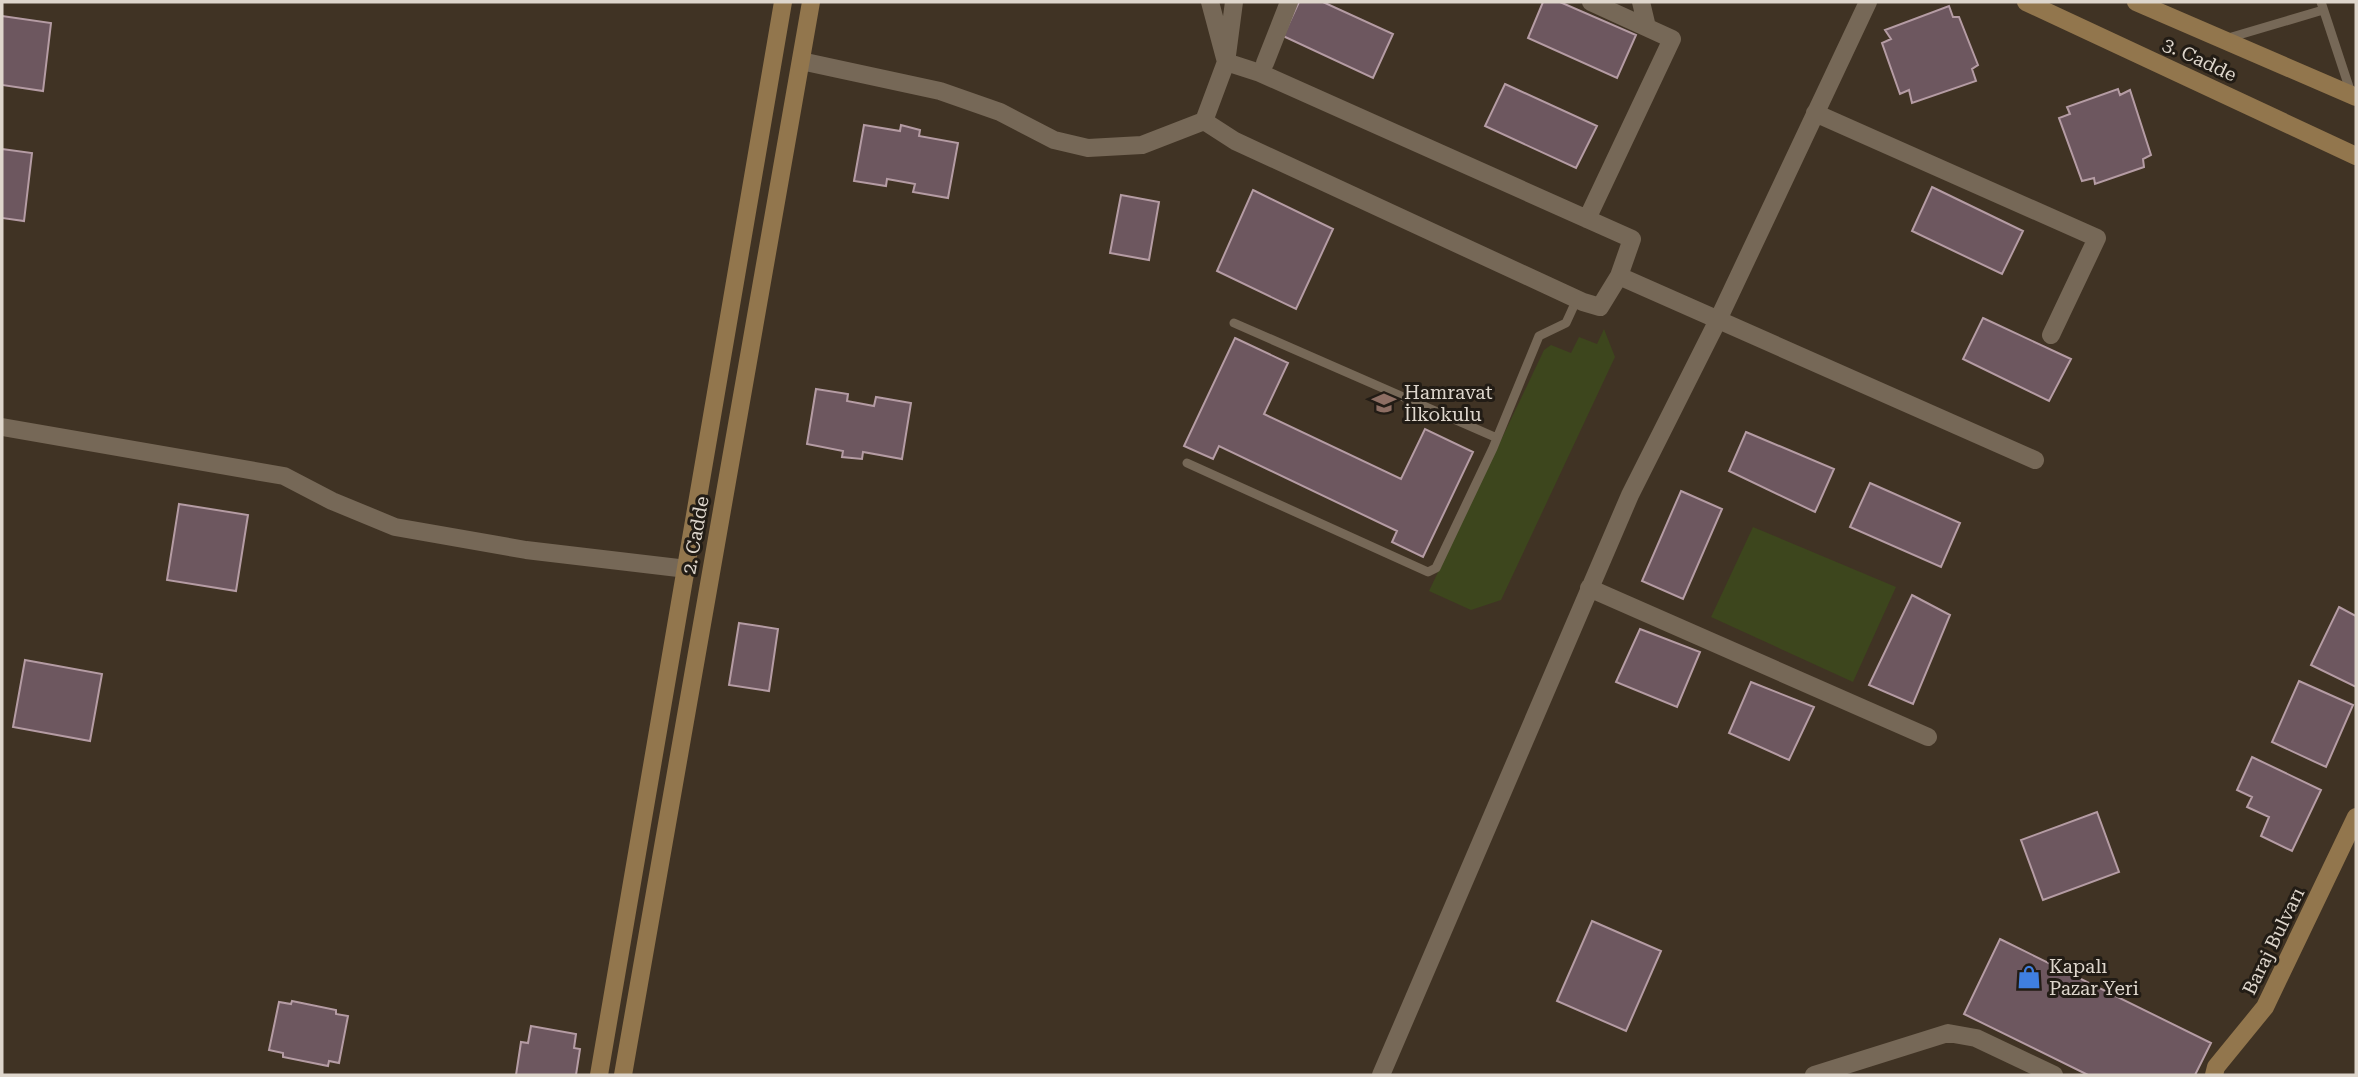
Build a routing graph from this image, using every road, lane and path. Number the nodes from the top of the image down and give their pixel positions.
1 (783, 2) edge
2 (811, 2) edge
3 (1210, 2) edge
4 (1234, 2) edge
5 (1289, 2) edge
6 (1591, 2) edge
7 (1641, 2) edge
8 (1868, 2) edge
9 (2026, 2) edge
10 (2136, 2) edge
11 (2322, 6) edge
12 (1647, 27) junction
13 (2224, 40) junction
14 (801, 61) junction
15 (1226, 62) junction
16 (1265, 63) dead end
17 (2354, 96) edge
18 (1815, 113) junction
19 (1204, 121) junction
20 (2356, 156) edge
21 (1587, 219) junction
22 (1619, 276) junction
23 (1577, 299) junction
24 (1718, 320) junction
25 (1234, 323) dead end
26 (2051, 335) dead end
27 (2, 426) edge
28 (1497, 438) junction
29 (2035, 460) dead end
30 (1188, 463) dead end
31 (687, 569) junction
32 (1589, 588) junction
33 (1928, 737) dead end
34 (2356, 817) edge
35 (598, 1075) edge
36 (623, 1075) edge
37 (1381, 1075) edge
38 (1814, 1075) edge
39 (2054, 1075) edge
40 (2214, 1075) edge

1 - 31 main road, 2. Cadde
2 - 14 main road, 2. Cadde
3 - 15 street
4 - 15 street
5 - 16 street
6 - 12 street
7 - 12 street
8 - 18 street
9 - 20 main road, 3. Cadde
10 - 13 main road, 3. Cadde
11 - 13 lane
11 - 17 lane
12 - 21 street
13 - 17 main road, 3. Cadde
14 - 19 street
14 - 36 main road, 2. Cadde
15 - 19 street
15 - 21 street
18 - 24 street
18 - 26 street
19 - 23 street
21 - 22 street
22 - 23 street
22 - 24 street
23 - 28 lane
24 - 29 street
24 - 32 street
25 - 28 lane
27 - 31 street
28 - 30 lane
31 - 35 main road, 2. Cadde
32 - 33 street
32 - 37 street
34 - 40 main road, Baraj Bulvarı
38 - 39 street

